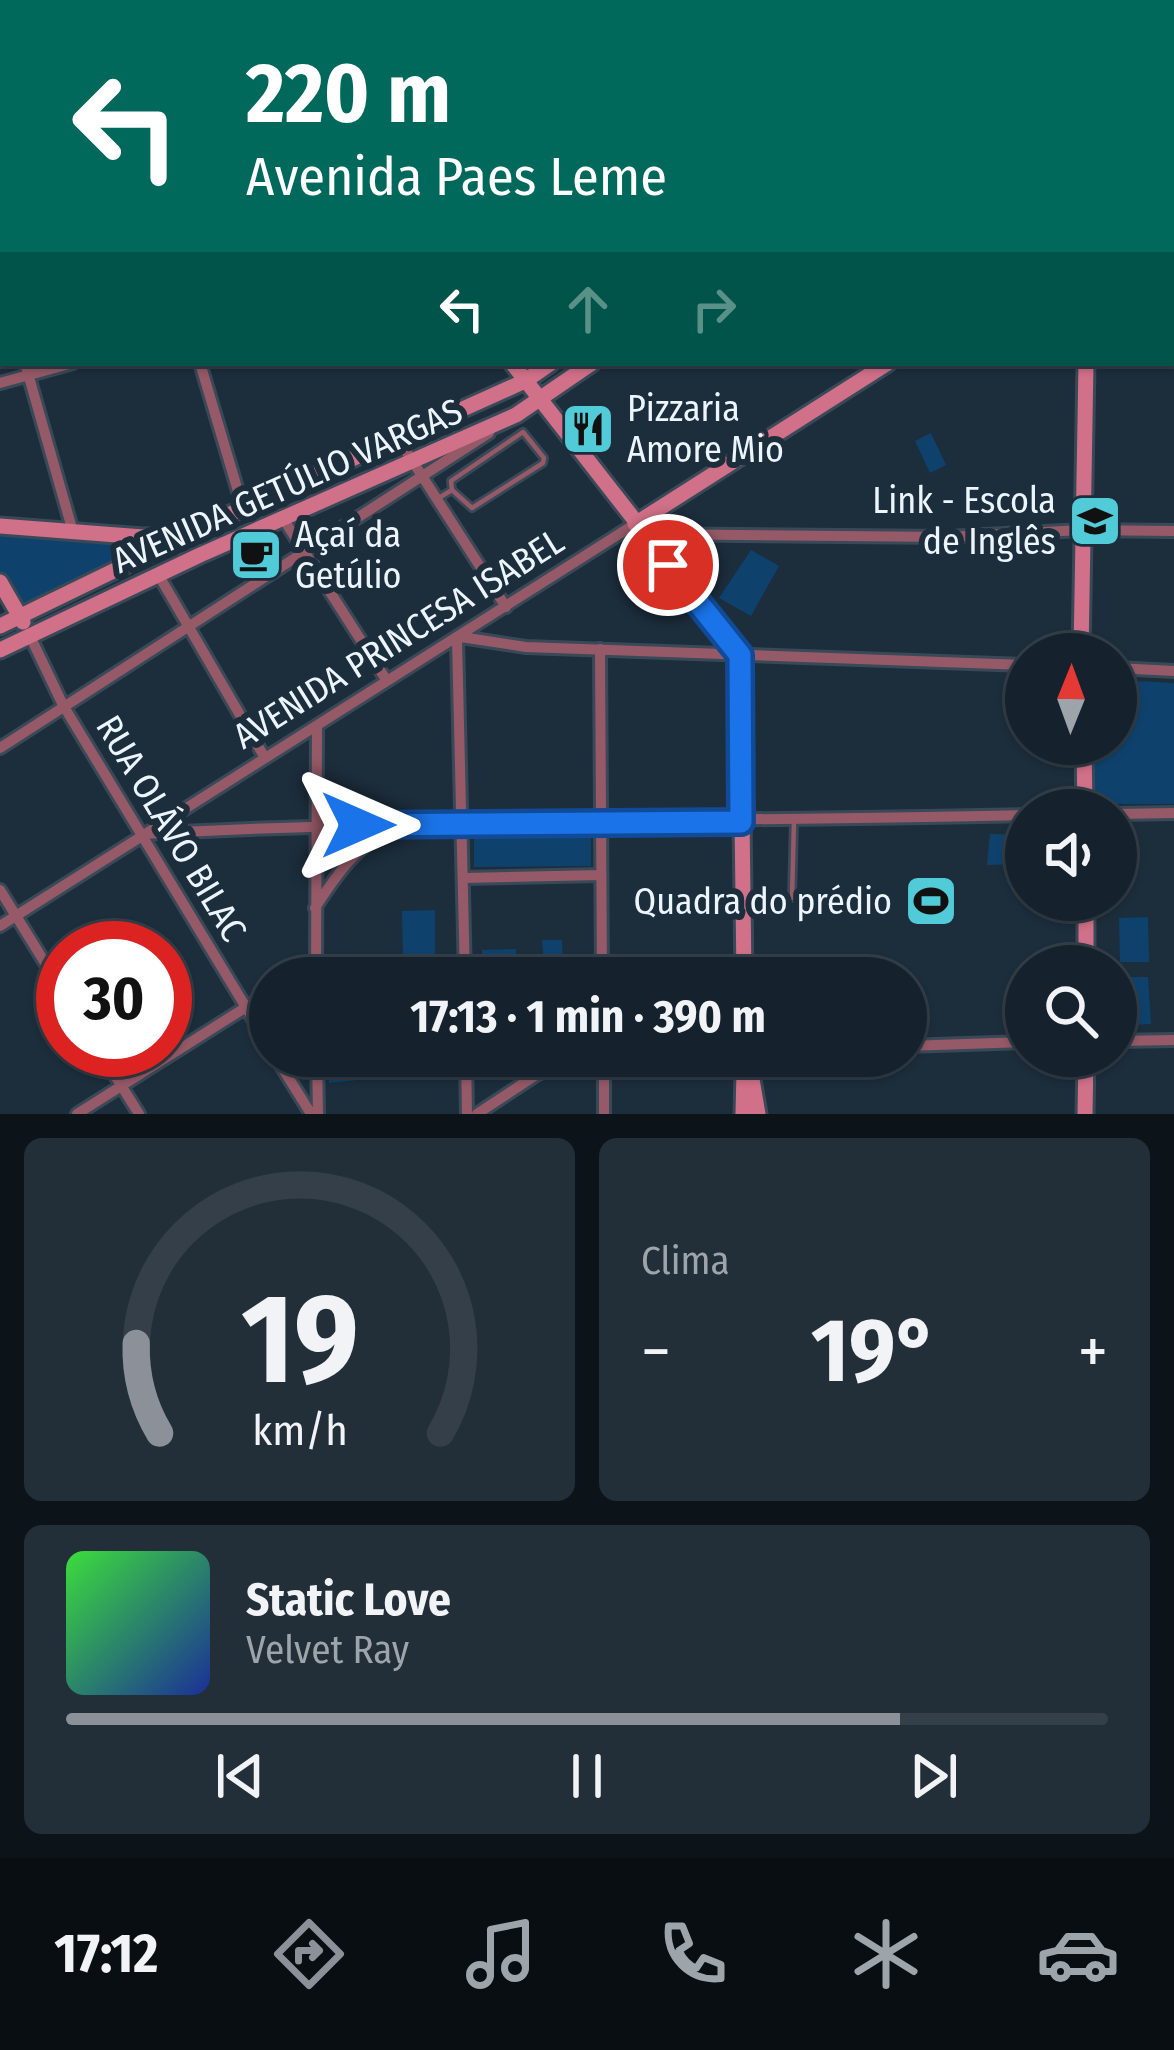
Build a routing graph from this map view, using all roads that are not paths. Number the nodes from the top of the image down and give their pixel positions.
1 (201, 366) edge
2 (518, 366) edge
3 (547, 366) edge
4 (588, 366) edge
5 (884, 366) edge
6 (1085, 366) edge
7 (27, 369) edge
8 (525, 381) junction
9 (0, 383) edge
10 (539, 400) junction
11 (516, 415) junction
12 (399, 440) junction
13 (471, 445) junction
14 (480, 461) junction
15 (417, 471) junction
16 (452, 490) junction
17 (436, 500) junction
18 (243, 508) junction
19 (284, 520) junction
20 (211, 525) junction
21 (0, 526) edge
22 (640, 529) junction
23 (1081, 530) junction
24 (1174, 531) edge
25 (73, 532) junction
26 (189, 535) junction
27 (305, 552) junction
28 (200, 555) junction
29 (158, 574) junction
30 (0, 582) edge
31 (506, 608) junction
32 (21, 617) junction
33 (0, 626) edge
34 (187, 627) junction
35 (1082, 633) edge
36 (29, 636) junction
37 (459, 638) junction
38 (600, 649) junction
39 (0, 650) edge
40 (740, 655) junction
41 (1005, 664) edge
42 (1137, 669) edge
43 (1174, 671) edge
44 (387, 681) junction
45 (63, 705) junction
46 (317, 727) junction
47 (0, 748) edge
48 (265, 758) junction
49 (1174, 813) edge
50 (1137, 814) edge
51 (1005, 816) edge
52 (794, 821) junction
53 (741, 822) junction
54 (598, 823) junction
55 (464, 824) junction
56 (315, 825) junction
57 (400, 826) junction
58 (143, 834) junction
59 (600, 875) junction
60 (464, 878) junction
61 (0, 890) edge
62 (792, 898) dead end
63 (314, 911) junction
64 (16, 916) junction
65 (0, 926) edge
66 (36, 948) edge
67 (315, 957) edge
68 (465, 957) edge
69 (602, 957) edge
70 (744, 957) edge
71 (249, 1006) edge
72 (246, 1008) junction
73 (249, 1013) edge
74 (1174, 1040) edge
75 (1137, 1041) edge
76 (1005, 1043) edge
77 (927, 1045) edge
78 (116, 1077) edge
79 (289, 1077) edge
80 (316, 1077) edge
81 (466, 1077) edge
82 (533, 1077) edge
83 (604, 1077) edge
84 (745, 1077) edge
85 (750, 1077) edge
86 (1085, 1077) edge
87 (122, 1087) junction
88 (77, 1114) edge
89 (139, 1114) edge
90 (315, 1114) edge
91 (467, 1114) edge
92 (477, 1114) edge
93 (604, 1114) edge
94 (743, 1114) edge
95 (758, 1114) edge
96 (1084, 1114) edge

1 - 18 street
2 - 8 street
3 - 8 street, AVENIDA GETÚLIO VARGAS
4 - 10 street, AVENIDA GETÚLIO VARGAS
5 - 22 street, AVENIDA PRINCESA ISABEL
6 - 23 street
7 - 9 street
7 - 25 street
8 - 10 street
8 - 12 street, AVENIDA GETÚLIO VARGAS
10 - 11 street, AVENIDA GETÚLIO VARGAS
10 - 22 street
11 - 13 street
11 - 15 street, AVENIDA GETÚLIO VARGAS
12 - 15 street
12 - 18 street, AVENIDA GETÚLIO VARGAS
13 - 14 lane
13 - 15 street
14 - 16 lane
14 - 16 lane
15 - 17 street
15 - 19 street, AVENIDA GETÚLIO VARGAS
15 - 27 street
16 - 17 lane
17 - 31 street
18 - 20 street, AVENIDA GETÚLIO VARGAS
19 - 27 street
19 - 28 street, AVENIDA GETÚLIO VARGAS
20 - 26 street, AVENIDA GETÚLIO VARGAS
20 - 28 street
21 - 25 street
22 - 23 street
22 - 31 street, AVENIDA PRINCESA ISABEL
22 - 40 street
23 - 24 street
23 - 35 street
25 - 26 street
26 - 32 street, AVENIDA GETÚLIO VARGAS
27 - 34 street
27 - 44 street
28 - 29 street, AVENIDA GETÚLIO VARGAS
29 - 34 street
29 - 36 street, AVENIDA GETÚLIO VARGAS
30 - 32 street
31 - 37 street, AVENIDA PRINCESA ISABEL
32 - 33 street, AVENIDA GETÚLIO VARGAS
32 - 36 street
34 - 45 street
34 - 48 street
36 - 39 street, AVENIDA GETÚLIO VARGAS
36 - 45 street, RUA OLÁVO BILAC
37 - 38 street
37 - 44 street, AVENIDA PRINCESA ISABEL
37 - 55 street
38 - 40 street
38 - 54 street
40 - 41 street
40 - 53 street
42 - 43 street
44 - 46 street, AVENIDA PRINCESA ISABEL
45 - 47 street
45 - 58 street, RUA OLÁVO BILAC
46 - 48 street, AVENIDA PRINCESA ISABEL
46 - 56 street
48 - 58 street, AVENIDA PRINCESA ISABEL
49 - 50 street
51 - 52 street
52 - 53 street
52 - 62 lane
53 - 54 street
53 - 70 street
54 - 55 street
54 - 59 street
55 - 57 street
55 - 60 street
56 - 57 street
56 - 58 street
56 - 63 street
57 - 63 street
58 - 64 street, AVENIDA PRINCESA ISABEL
58 - 72 street, RUA OLÁVO BILAC
59 - 60 street
59 - 69 street
60 - 68 street
61 - 64 street
63 - 67 street
64 - 65 street, AVENIDA PRINCESA ISABEL
64 - 66 street
71 - 72 street
72 - 73 street, RUA OLÁVO BILAC
72 - 87 street
74 - 75 street
76 - 77 street
78 - 87 street
79 - 90 street
80 - 90 street
81 - 91 street
82 - 92 street
83 - 93 street
84 - 94 street
85 - 95 street
86 - 96 street
87 - 88 street
87 - 89 street

